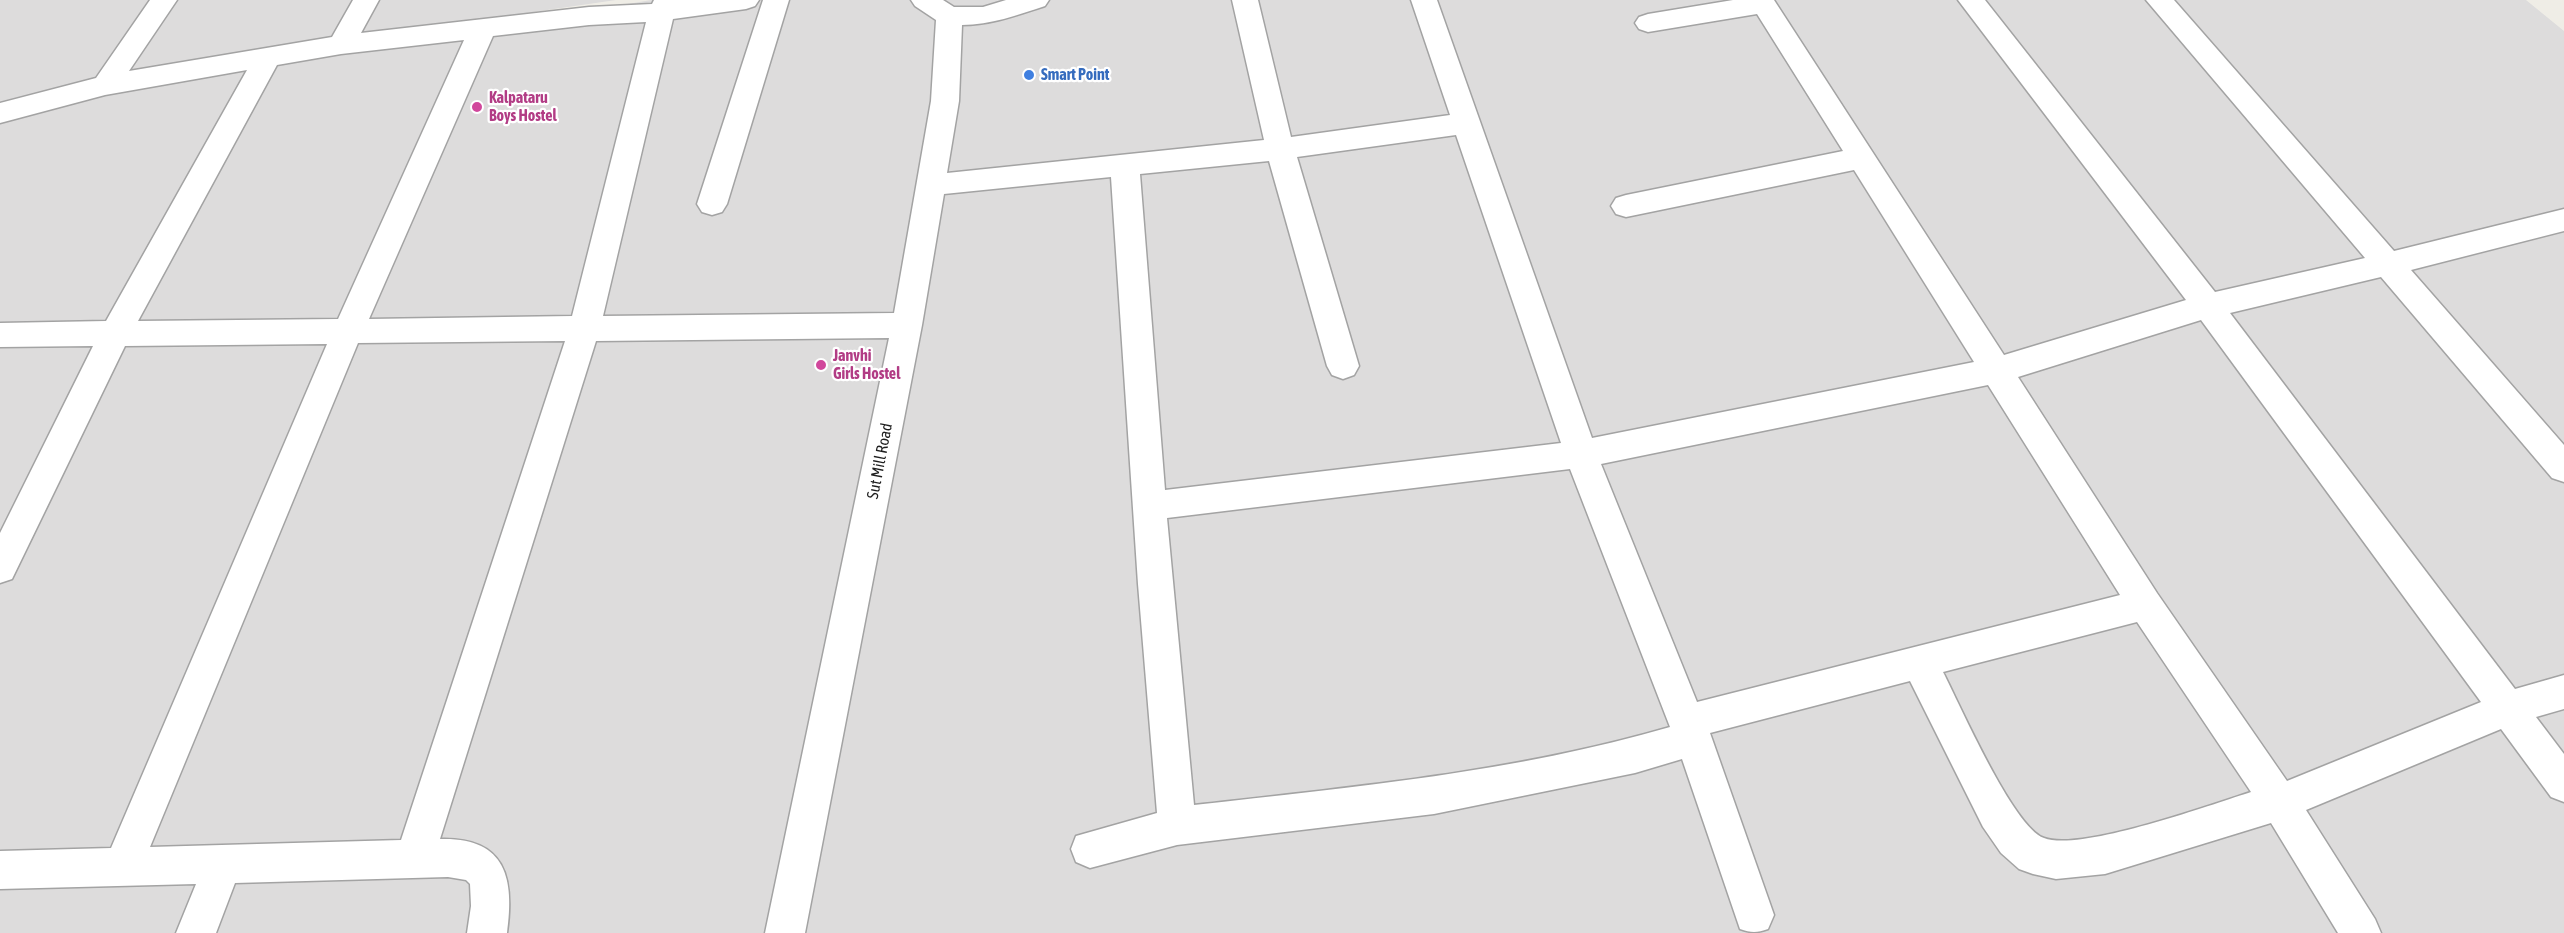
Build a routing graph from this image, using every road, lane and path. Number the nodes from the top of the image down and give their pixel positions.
1 (164, 0) edge
2 (366, 0) edge
3 (746, 0) edge
4 (776, 0) edge
5 (1036, 0) edge
6 (1245, 0) edge
7 (1424, 0) edge
8 (1971, 0) edge
9 (2159, 0) edge
10 (1762, 2) edge
11 (664, 6) edge
12 (937, 8) edge
13 (1648, 23) dead end
14 (483, 28) junction
15 (341, 45) junction
16 (268, 57) junction
17 (105, 84) junction
18 (5, 118) edge
19 (1467, 123) junction
20 (1280, 149) junction
21 (1862, 158) junction
22 (1125, 165) junction
23 (931, 185) junction
24 (712, 204) dead end
25 (1626, 206) dead end
26 (2564, 220) edge
27 (2389, 264) junction
28 (2208, 306) junction
29 (907, 325) junction
30 (584, 329) junction
31 (348, 331) junction
32 (115, 334) junction
33 (0, 335) edge
34 (1343, 366) dead end
35 (1997, 370) junction
36 (1581, 454) junction
37 (2564, 468) edge
38 (1149, 506) junction
39 (0, 568) edge
40 (2145, 604) junction
41 (1919, 662) junction
42 (2564, 692) edge
43 (2508, 708) junction
44 (1690, 730) junction
45 (2564, 784) edge
46 (2280, 802) junction
47 (1177, 826) junction
48 (1090, 849) dead end
49 (414, 859) junction
50 (223, 864) junction
51 (123, 866) junction
52 (0, 870) edge
53 (1754, 915) dead end
54 (196, 933) edge
55 (487, 933) edge
56 (785, 933) edge
57 (2361, 933) edge

1 - 17 street
2 - 15 street
3 - 11 street
4 - 24 street
5 - 12 street
6 - 20 street
7 - 19 street
8 - 28 street
9 - 27 street
10 - 13 street
10 - 21 street
11 - 14 street
11 - 30 street
12 - 23 street, Sut Mill Road
14 - 15 street
14 - 31 street
15 - 16 street
16 - 17 street
16 - 32 street
17 - 18 street
19 - 20 street
19 - 36 street
20 - 22 street
20 - 34 street
21 - 25 street
21 - 35 street
22 - 23 street
22 - 38 street
23 - 29 street, Sut Mill Road
26 - 27 street
27 - 28 street
27 - 37 street
28 - 35 street
28 - 43 street
29 - 30 street
29 - 56 street, Sut Mill Road
30 - 31 street
30 - 49 street
31 - 32 street
31 - 51 street
32 - 33 street
32 - 39 street
35 - 36 street
35 - 40 street
36 - 38 street
36 - 44 street
38 - 47 street
40 - 41 street
40 - 46 street
41 - 44 street
41 - 46 street
42 - 43 street
43 - 45 street
43 - 46 street
44 - 47 street
44 - 53 street
46 - 57 street
47 - 48 street
49 - 50 street
49 - 55 street
50 - 51 street
50 - 54 street
51 - 52 street

